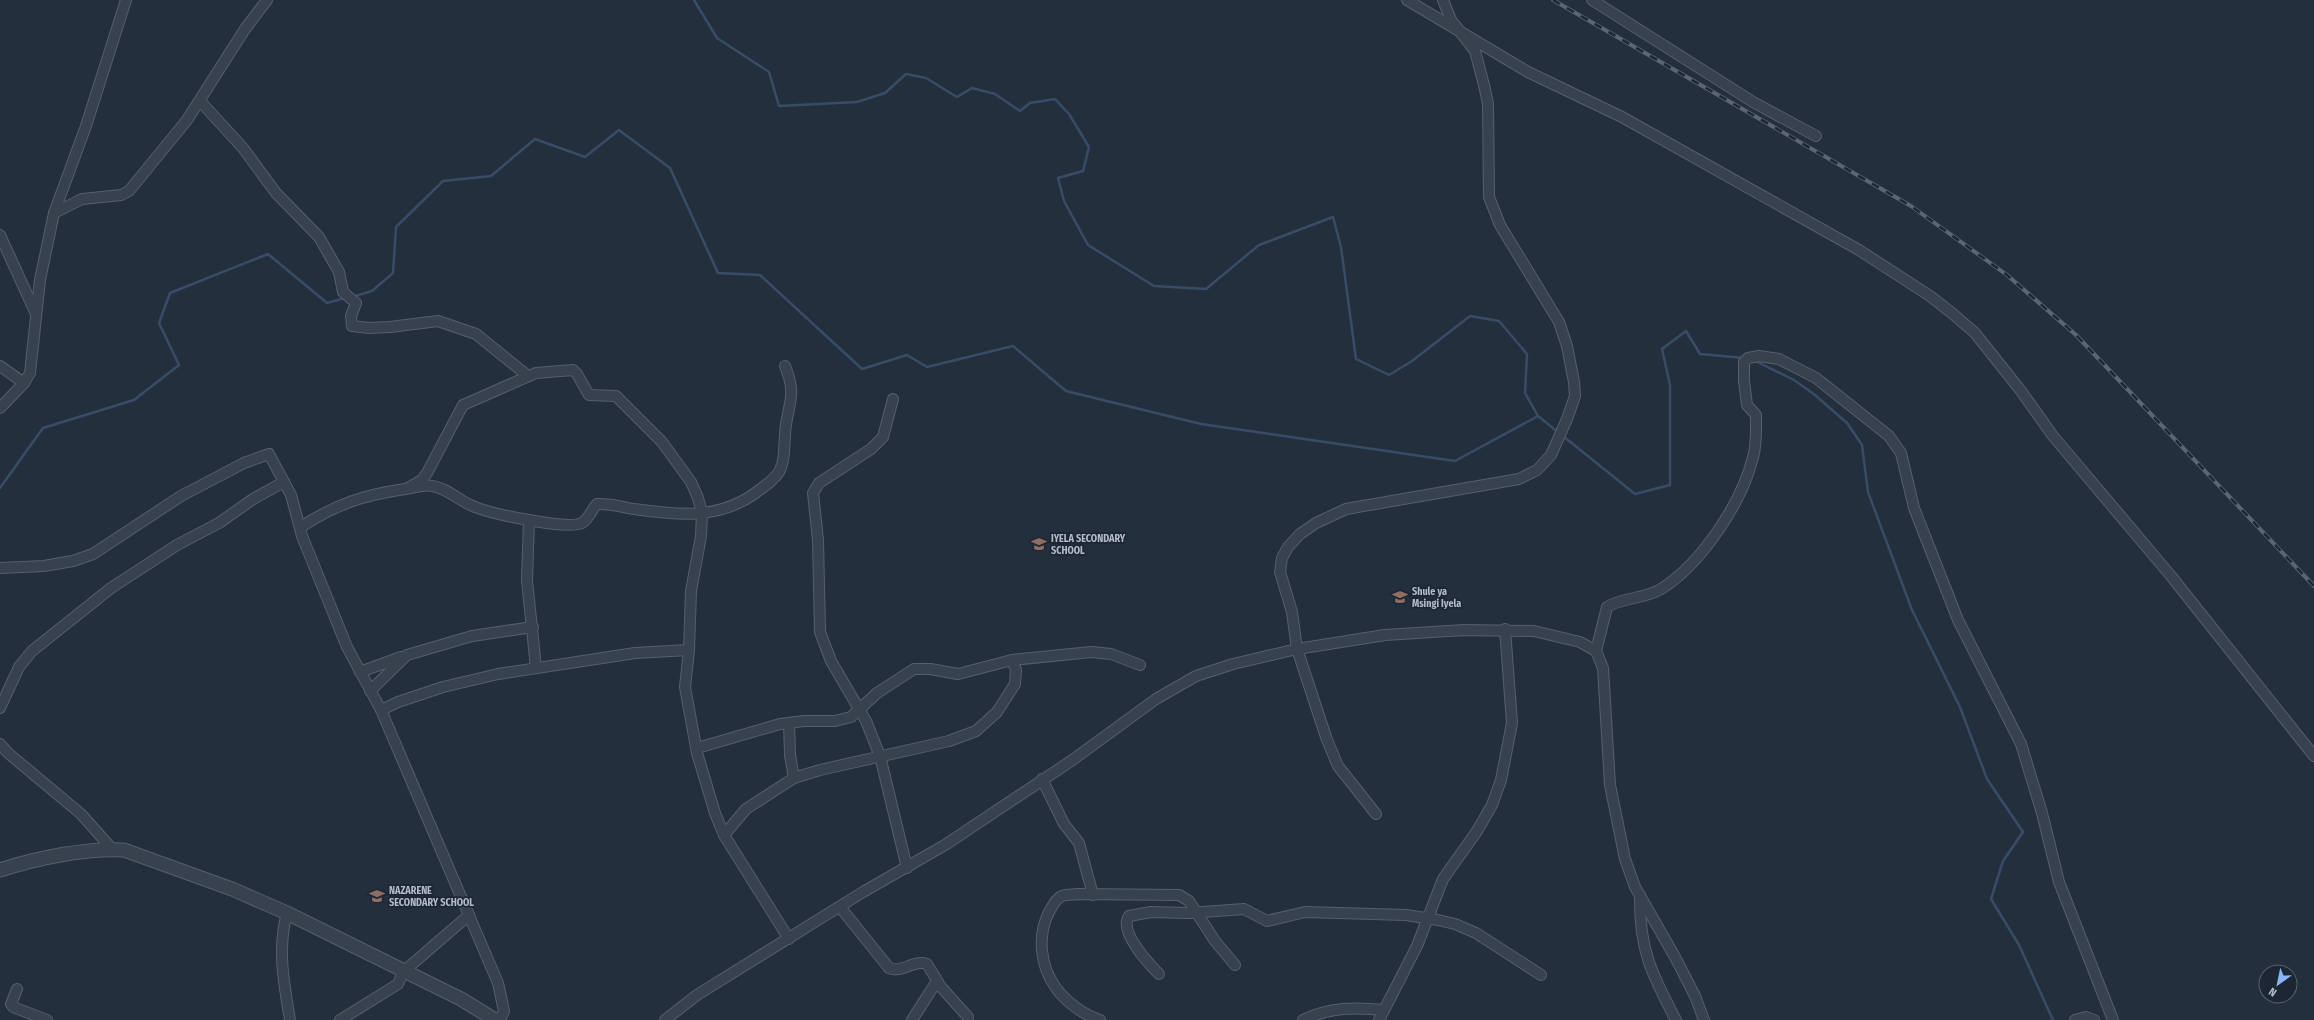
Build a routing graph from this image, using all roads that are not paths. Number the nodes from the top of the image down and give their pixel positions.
1 (126, 0) edge
2 (267, 0) edge
3 (1407, 0) edge
4 (1443, 0) edge
5 (1592, 0) edge
6 (1462, 33) junction
7 (200, 101) junction
8 (1816, 136) dead end
9 (54, 212) junction
10 (0, 235) edge
11 (36, 314) junction
12 (0, 366) edge
13 (785, 366) dead end
14 (528, 376) junction
15 (24, 383) junction
16 (893, 399) dead end
17 (0, 408) edge
18 (284, 482) junction
19 (408, 488) junction
20 (702, 513) junction
21 (529, 520) junction
22 (301, 527) junction
23 (0, 568) edge
24 (533, 627) junction
25 (1505, 629) junction
26 (1297, 649) junction
27 (689, 650) junction
28 (1596, 651) junction
29 (407, 655) junction
30 (1012, 660) junction
31 (1140, 665) dead end
32 (536, 668) junction
33 (360, 672) junction
34 (370, 691) junction
35 (0, 708) edge
36 (382, 710) junction
37 (860, 711) junction
38 (789, 723) junction
39 (0, 744) edge
40 (697, 748) junction
41 (880, 756) junction
42 (2314, 756) edge
43 (794, 778) junction
44 (1042, 779) junction
45 (1376, 814) dead end
46 (724, 835) junction
47 (113, 850) junction
48 (907, 868) junction
49 (0, 870) edge
50 (1093, 895) junction
51 (1640, 895) junction
52 (840, 907) junction
53 (1195, 912) junction
54 (287, 913) junction
55 (469, 915) junction
56 (1429, 918) junction
57 (788, 939) junction
58 (1235, 965) dead end
59 (403, 972) junction
60 (1159, 974) dead end
61 (1541, 975) dead end
62 (937, 981) junction
63 (17, 989) dead end
64 (1384, 1010) junction
65 (968, 1017) dead end
66 (47, 1020) edge
67 (290, 1020) edge
68 (340, 1020) edge
69 (495, 1020) edge
70 (500, 1020) edge
71 (665, 1020) edge
72 (912, 1020) edge
73 (1100, 1020) edge
74 (1303, 1020) edge
75 (1378, 1020) edge
76 (1676, 1020) edge
77 (1704, 1020) edge
78 (2075, 1020) edge
79 (2094, 1020) edge
80 (2113, 1020) edge

1 - 9 street
2 - 7 street
3 - 6 street
4 - 6 street
5 - 8 street
6 - 26 street
6 - 42 street
7 - 9 street
7 - 14 street
9 - 11 street
10 - 11 street
11 - 15 street
12 - 15 street
13 - 20 street
14 - 19 street
14 - 20 street
15 - 17 street
16 - 37 street
18 - 22 street
18 - 23 street
18 - 35 street
19 - 21 street
19 - 22 street
20 - 21 street
20 - 27 street
21 - 24 street
22 - 33 street
24 - 29 street
24 - 32 street
25 - 26 street
25 - 28 street
25 - 56 street
26 - 44 street
26 - 45 street
27 - 32 street
27 - 40 street
28 - 51 street
28 - 80 street
29 - 33 street
29 - 34 street
30 - 31 street
30 - 37 street
30 - 41 street
32 - 36 street
33 - 34 street
34 - 36 street
36 - 55 street
37 - 38 street
37 - 41 street
38 - 40 street
38 - 43 street
39 - 47 street
40 - 46 street
41 - 43 street
41 - 48 street
43 - 46 street
44 - 48 street
44 - 50 street
46 - 57 street
47 - 49 street
47 - 54 street
48 - 52 street
50 - 53 street
50 - 73 street
51 - 76 street
51 - 77 street
52 - 57 street
52 - 62 street
53 - 56 street
53 - 58 street
53 - 60 street
54 - 59 street
54 - 67 street
55 - 59 street
55 - 70 street
56 - 61 street
56 - 64 street
57 - 71 street
59 - 68 street
59 - 69 street
62 - 65 street
62 - 72 street
63 - 66 street
64 - 74 street
64 - 75 street
78 - 79 street

